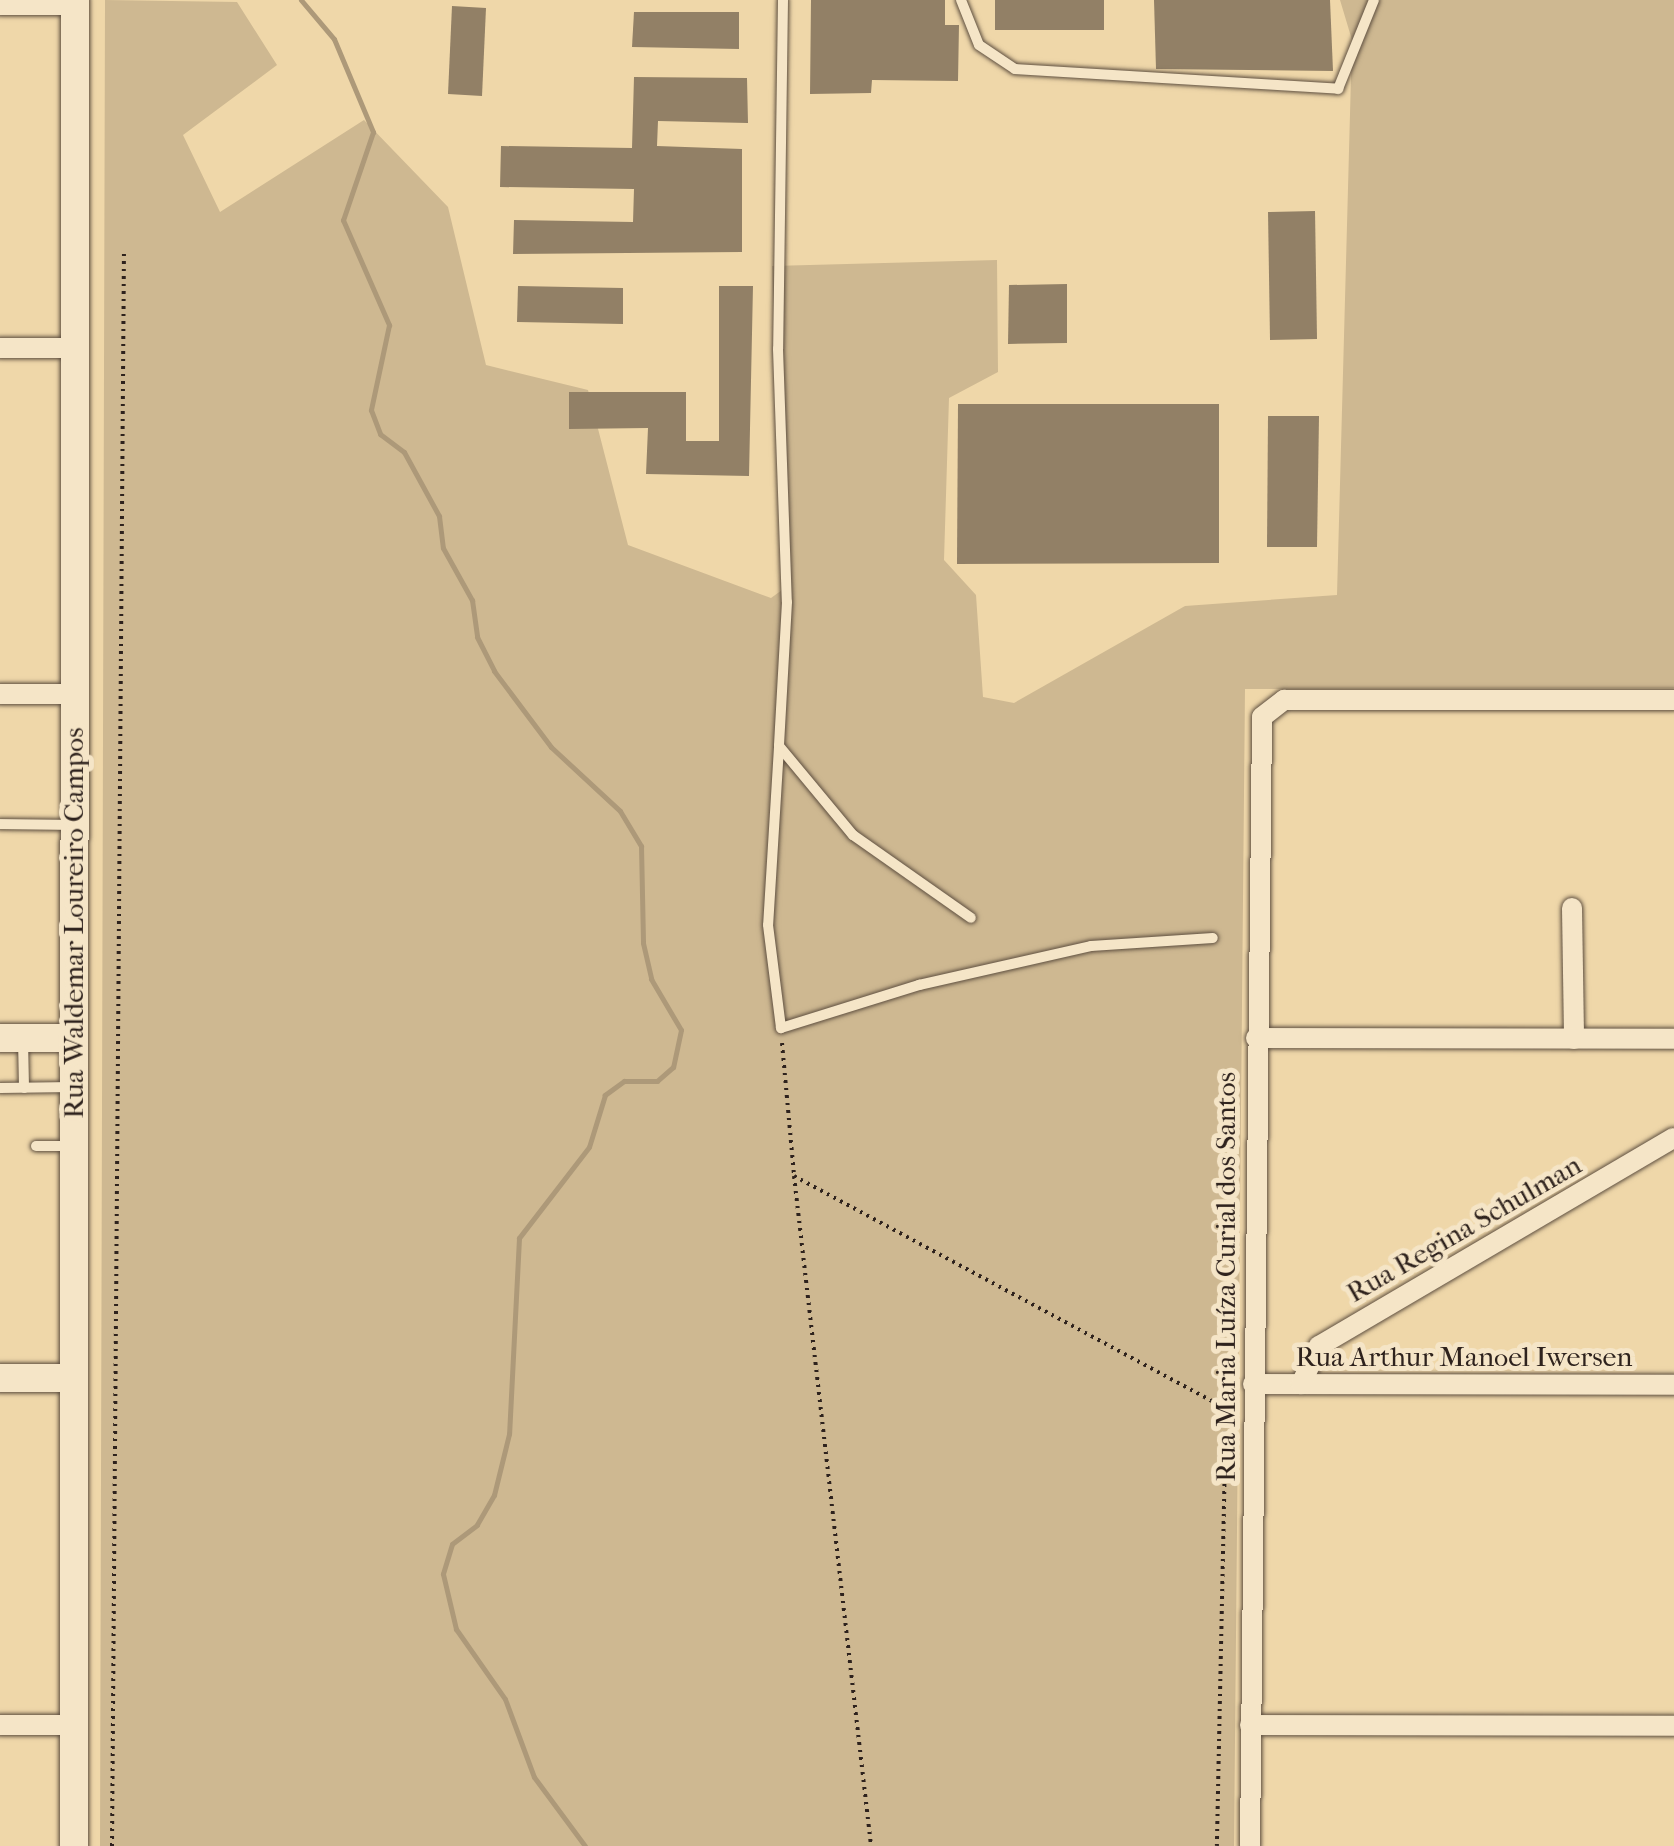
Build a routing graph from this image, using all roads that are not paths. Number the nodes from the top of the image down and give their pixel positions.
1 (783, 0) edge
2 (961, 0) edge
3 (1374, 0) edge
4 (74, 2) edge
5 (8, 3) edge
6 (0, 348) edge
7 (74, 348) junction
8 (0, 694) edge
9 (74, 694) junction
10 (1674, 700) edge
11 (780, 746) junction
12 (0, 824) edge
13 (74, 825) junction
14 (1572, 908) dead end
15 (971, 918) dead end
16 (1213, 938) dead end
17 (11, 1038) edge
18 (74, 1038) junction
19 (1256, 1038) junction
20 (1574, 1039) junction
21 (1674, 1039) edge
22 (74, 1086) junction
23 (0, 1088) edge
24 (19, 1092) junction
25 (1674, 1138) edge
26 (36, 1146) dead end
27 (74, 1146) junction
28 (0, 1378) edge
29 (74, 1378) junction
30 (1253, 1384) junction
31 (1301, 1384) junction
32 (1674, 1385) edge
33 (0, 1725) edge
34 (74, 1725) junction
35 (1250, 1725) junction
36 (1674, 1726) edge
37 (74, 1846) edge
38 (1250, 1846) edge

1 - 11 lane
2 - 3 lane
4 - 5 street
4 - 7 main road, Rua Waldemar Loureiro Campos
6 - 7 street
7 - 9 main road, Rua Waldemar Loureiro Campos
8 - 9 street
9 - 13 main road, Rua Waldemar Loureiro Campos
10 - 19 street, Rua Maria Luíza Curial dos Santos
11 - 15 lane
11 - 16 lane
12 - 13 lane
13 - 18 main road, Rua Waldemar Loureiro Campos
14 - 20 street
17 - 18 main road
17 - 24 lane
18 - 22 main road, Rua Waldemar Loureiro Campos
19 - 20 street
19 - 30 street, Rua Maria Luíza Curial dos Santos
20 - 21 street
22 - 24 lane
22 - 27 main road, Rua Waldemar Loureiro Campos
23 - 24 lane
25 - 31 street, Rua Regina Schulman
26 - 27 lane
27 - 29 main road, Rua Waldemar Loureiro Campos
28 - 29 main road
29 - 34 main road, Rua Waldemar Loureiro Campos
30 - 31 street, Rua Arthur Manoel Iwersen
30 - 35 street, Rua Maria Luíza Curial dos Santos
31 - 32 street, Rua Arthur Manoel Iwersen
33 - 34 street
34 - 37 main road, Rua Waldemar Loureiro Campos
35 - 36 street
35 - 38 street, Rua Maria Luíza Curial dos Santos

